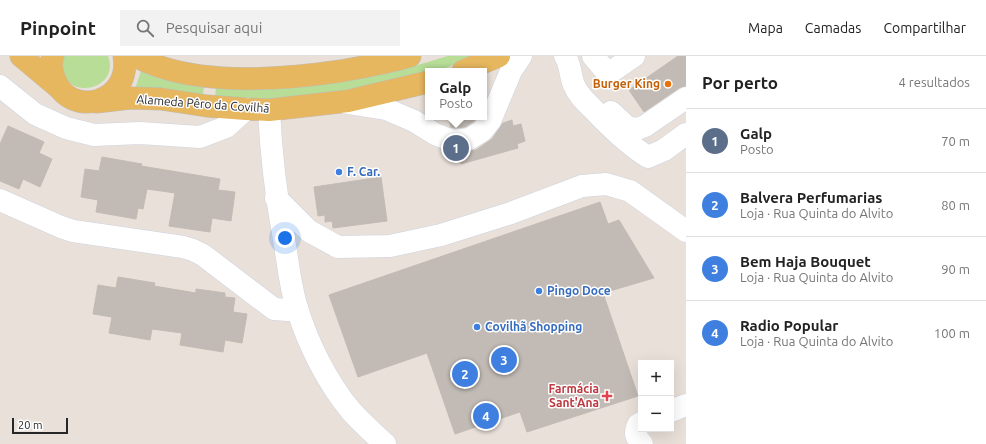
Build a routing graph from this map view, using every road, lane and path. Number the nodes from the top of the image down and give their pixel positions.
1 (21, 56) edge
2 (53, 56) edge
3 (124, 56) edge
4 (135, 56) edge
5 (410, 56) edge
6 (499, 56) edge
7 (521, 56) edge
8 (565, 56) edge
9 (593, 56) edge
10 (649, 56) edge
11 (622, 65) edge
12 (470, 68) edge
13 (425, 83) edge
14 (0, 86) edge
15 (58, 87) junction
16 (579, 95) junction
17 (686, 98) edge
18 (96, 102) junction
19 (340, 102) junction
20 (246, 109) junction
21 (269, 110) junction
22 (686, 134) edge
23 (276, 198) junction
24 (0, 200) edge
25 (686, 231) edge
26 (297, 308) junction
27 (686, 405) edge
28 (674, 410) edge
29 (638, 425) edge
30 (385, 444) edge
31 (642, 444) edge

1 - 15 main road, Alameda Pêro da Covilhã
2 - 15 main road
3 - 18 main road
4 - 5 main road
6 - 12 main road
7 - 19 street
8 - 16 street
9 - 11 street
10 - 11 street
11 - 16 street
13 - 19 main road, Alameda Pêro da Covilhã
14 - 20 street
15 - 18 main road, Alameda Pêro da Covilhã
16 - 17 street
16 - 22 street
18 - 20 main road, Alameda Pêro da Covilhã
19 - 21 main road, Alameda Pêro da Covilhã
20 - 21 main road, Alameda Pêro da Covilhã
21 - 23 street
23 - 25 street
23 - 26 street
24 - 26 street
26 - 30 street
27 - 28 street
29 - 31 street

